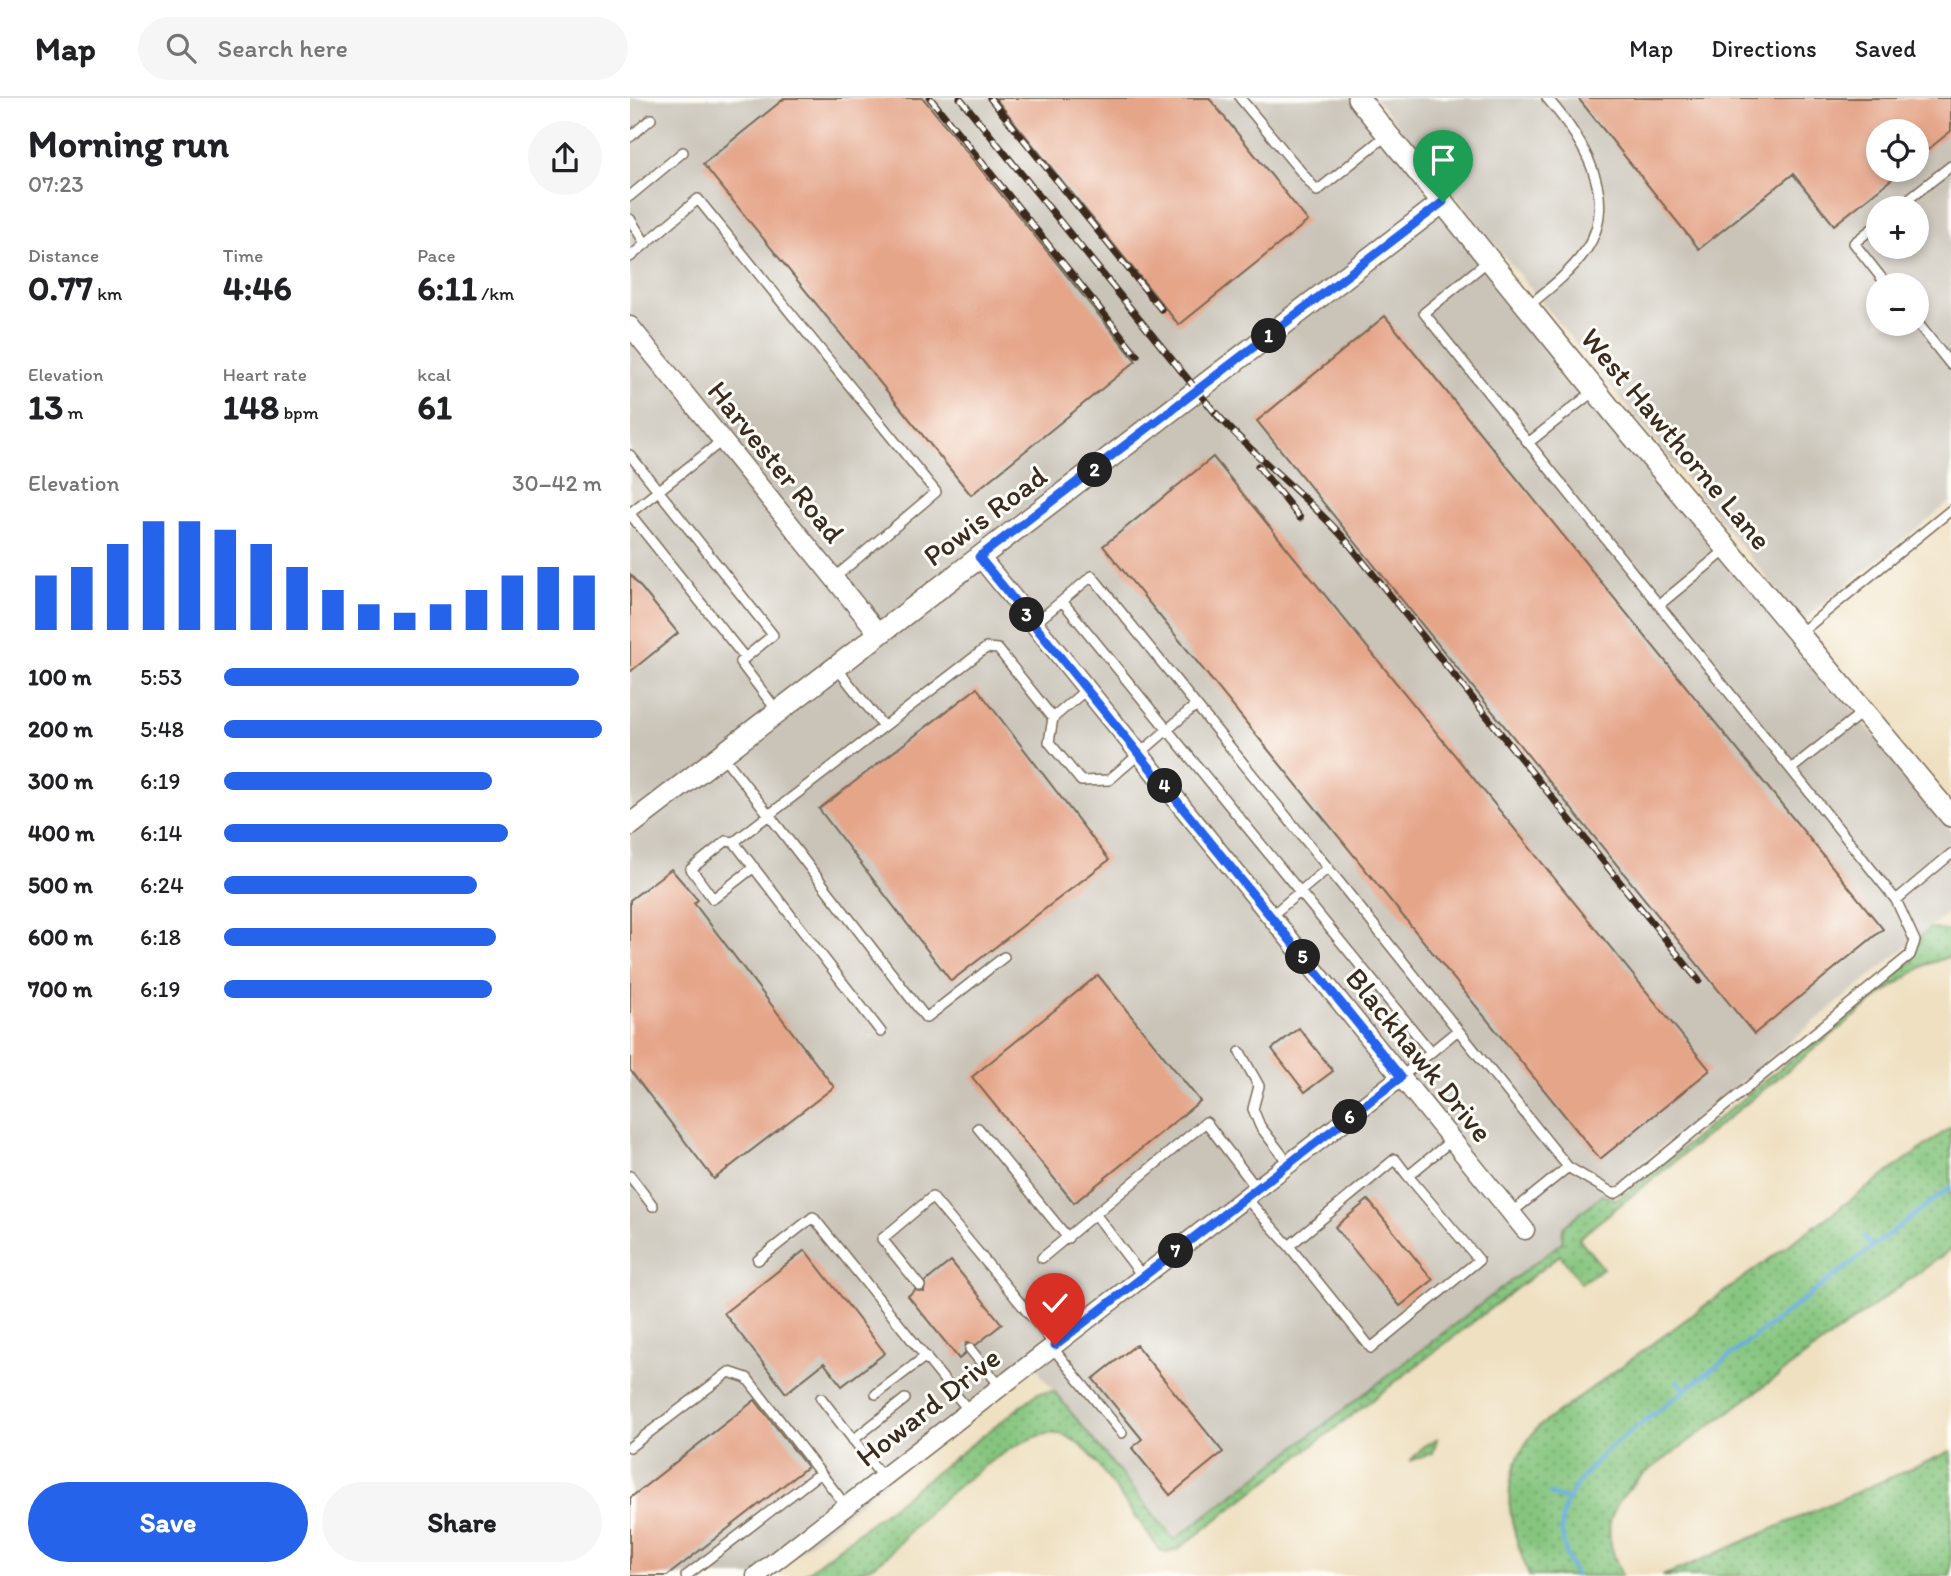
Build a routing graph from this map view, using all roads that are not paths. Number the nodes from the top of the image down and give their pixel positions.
1 (1240, 98) edge
2 (1358, 98) edge
3 (1546, 98) edge
4 (651, 119) dead end
5 (1388, 134) junction
6 (630, 137) edge
7 (683, 152) dead end
8 (1951, 166) edge
9 (630, 196) edge
10 (1912, 196) edge
11 (1443, 202) junction
12 (630, 219) edge
13 (1866, 234) edge
14 (645, 243) junction
15 (630, 257) edge
16 (1866, 258) edge
17 (1867, 259) edge
18 (1490, 260) junction
19 (1878, 273) edge
20 (1528, 306) junction
21 (630, 326) edge
22 (1928, 336) edge
23 (1951, 365) edge
24 (1595, 390) junction
25 (723, 440) junction
26 (1528, 443) junction
27 (630, 455) edge
28 (657, 491) junction
29 (1951, 510) edge
30 (630, 513) edge
31 (1729, 548) junction
32 (979, 557) junction
33 (834, 578) junction
34 (1062, 601) junction
35 (1659, 605) junction
36 (1034, 624) junction
37 (1800, 633) junction
38 (879, 634) junction
39 (745, 658) junction
40 (836, 667) junction
41 (1087, 689) junction
42 (1196, 705) junction
43 (1865, 710) junction
44 (778, 712) junction
45 (1053, 718) junction
46 (883, 726) junction
47 (1167, 729) junction
48 (1139, 754) junction
49 (722, 755) junction
50 (1791, 769) junction
51 (769, 815) junction
52 (1951, 816) edge
53 (630, 825) edge
54 (734, 842) junction
55 (1951, 855) edge
56 (754, 867) junction
57 (1328, 868) junction
58 (1301, 891) junction
59 (1896, 900) junction
60 (1270, 916) junction
61 (1004, 957) dead end
62 (1458, 1030) junction
63 (881, 1032) dead end
64 (1240, 1052) dead end
65 (1431, 1052) junction
66 (1401, 1077) junction
67 (978, 1128) dead end
68 (1452, 1140) junction
69 (1289, 1164) junction
70 (1568, 1167) junction
71 (630, 1176) edge
72 (1408, 1176) junction
73 (1251, 1193) junction
74 (653, 1206) dead end
75 (1511, 1213) junction
76 (1096, 1215) junction
77 (1525, 1230) dead end
78 (1068, 1238) junction
79 (1289, 1246) junction
80 (1042, 1258) dead end
81 (758, 1260) dead end
82 (1143, 1277) junction
83 (920, 1286) dead end
84 (1053, 1346) junction
85 (970, 1349) dead end
86 (926, 1356) junction
87 (1001, 1387) junction
88 (876, 1394) dead end
89 (821, 1398) dead end
90 (905, 1399) dead end
91 (969, 1411) junction
92 (1122, 1433) dead end
93 (853, 1440) junction
94 (630, 1447) edge
95 (820, 1473) junction
96 (883, 1478) junction
97 (846, 1506) junction
98 (686, 1576) edge
99 (756, 1576) edge

1 - 5 lane
2 - 5 street, West Hawthorne Lane
3 - 20 lane
4 - 6 lane
5 - 11 street, West Hawthorne Lane
7 - 9 lane
8 - 10 lane
11 - 18 street, West Hawthorne Lane
11 - 32 street, Powis Road
12 - 14 lane
13 - 16 lane
14 - 15 lane
14 - 33 lane
17 - 19 lane
18 - 20 street, West Hawthorne Lane
18 - 26 lane
20 - 24 street, West Hawthorne Lane
21 - 25 street, Harvester Road
22 - 23 lane
24 - 26 lane
24 - 31 street, West Hawthorne Lane
25 - 28 lane
25 - 33 street, Harvester Road
26 - 35 lane
27 - 28 lane
28 - 30 lane
28 - 39 lane
29 - 37 lane
30 - 39 lane
31 - 35 lane
31 - 37 street, West Hawthorne Lane
32 - 36 street, Blackhawk Drive
32 - 38 street, Powis Road
33 - 38 street, Harvester Road
34 - 36 lane
34 - 42 lane
34 - 47 lane
35 - 50 lane
36 - 41 street, Blackhawk Drive
37 - 43 street, West Hawthorne Lane
38 - 40 street, Powis Road
39 - 44 lane
40 - 44 street, Powis Road
40 - 46 lane
41 - 45 lane
41 - 48 street, Blackhawk Drive
42 - 47 lane
42 - 57 lane
43 - 50 lane
43 - 52 street, West Hawthorne Lane
44 - 49 street, Powis Road
45 - 46 lane
45 - 48 lane
46 - 51 lane
47 - 48 lane
47 - 58 lane
48 - 60 street, Blackhawk Drive
49 - 51 lane
49 - 53 street, Powis Road
50 - 59 lane
51 - 54 lane
51 - 61 lane
54 - 56 lane
54 - 56 lane
55 - 59 lane
56 - 63 lane
57 - 58 lane
57 - 62 lane
58 - 60 lane
58 - 65 lane
59 - 70 lane
60 - 66 street, Blackhawk Drive
62 - 65 lane
62 - 70 lane
64 - 69 lane
65 - 66 lane
66 - 68 street, Blackhawk Drive
66 - 69 street, Howard Drive
67 - 78 lane
68 - 72 lane
68 - 75 street, Blackhawk Drive
69 - 73 street, Howard Drive
70 - 75 lane
71 - 74 lane
72 - 79 lane
72 - 79 lane
73 - 76 lane
73 - 79 lane
73 - 82 street, Howard Drive
75 - 77 street, Blackhawk Drive
76 - 78 lane
76 - 82 lane
78 - 80 lane
81 - 86 lane
82 - 84 street, Howard Drive
83 - 84 lane
84 - 87 street, Howard Drive
84 - 92 lane
85 - 87 lane
86 - 88 lane
86 - 91 lane
87 - 91 street, Howard Drive
89 - 93 lane
90 - 93 lane
91 - 96 street, Howard Drive
93 - 96 lane
94 - 95 lane
95 - 97 lane
95 - 98 lane
96 - 97 street, Howard Drive
97 - 99 street, Howard Drive

